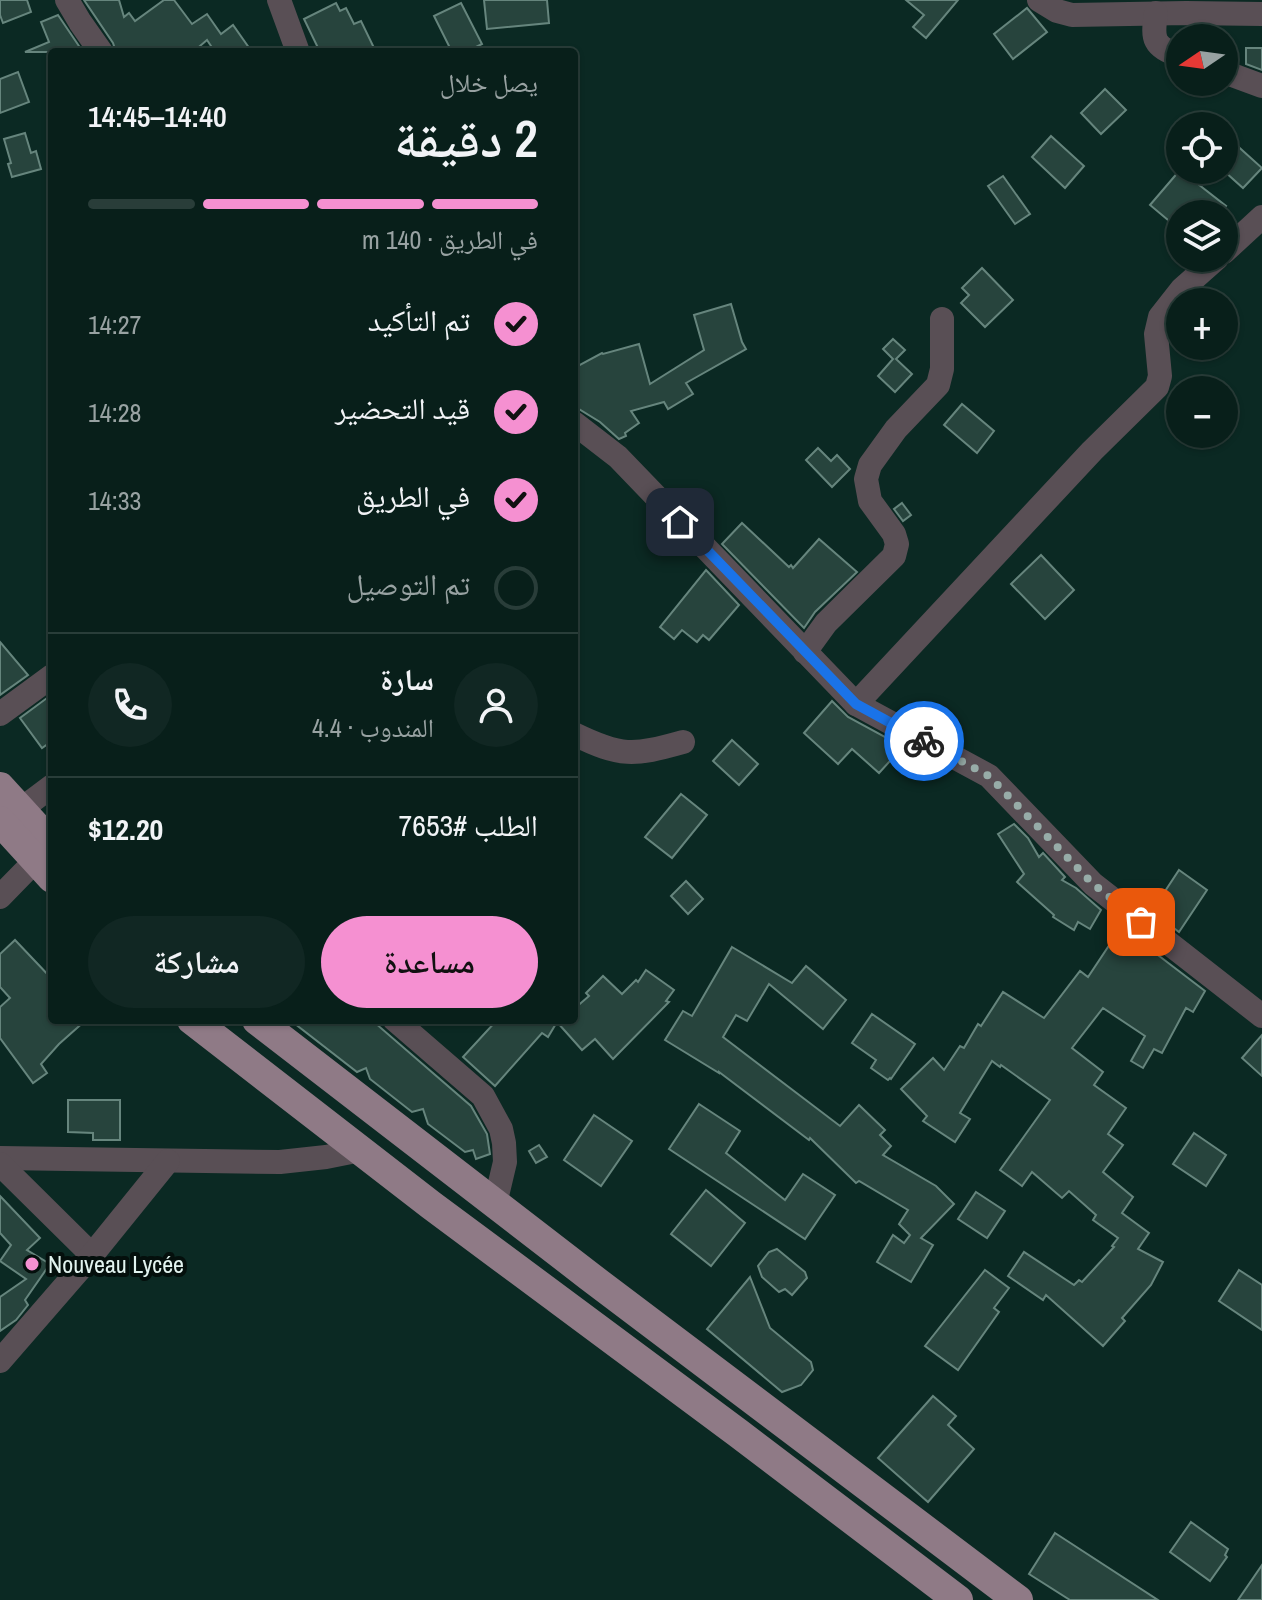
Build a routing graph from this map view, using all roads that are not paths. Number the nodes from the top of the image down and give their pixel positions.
1 (67, 0) edge
2 (279, 0) edge
3 (1039, 0) edge
4 (1156, 13) junction
5 (1262, 14) edge
6 (98, 48) edge
7 (297, 48) edge
8 (1166, 51) edge
9 (1238, 77) edge
10 (1262, 86) edge
11 (1262, 217) edge
12 (1238, 239) edge
13 (1201, 272) edge
14 (942, 319) dead end
15 (578, 426) edge
16 (805, 652) junction
17 (48, 679) edge
18 (856, 704) junction
19 (0, 714) edge
20 (578, 736) edge
21 (683, 742) dead end
22 (0, 787) edge
23 (48, 789) edge
24 (10, 816) edge
25 (47, 861) edge
26 (0, 897) edge
27 (1262, 1016) edge
28 (197, 1024) edge
29 (262, 1024) edge
30 (400, 1024) edge
31 (361, 1150) junction
32 (0, 1161) edge
33 (168, 1161) junction
34 (495, 1204) junction
35 (92, 1255) junction
36 (0, 1361) edge
37 (958, 1600) edge
38 (1018, 1600) edge

1 - 6 street
2 - 7 street
3 - 4 street
4 - 5 street
4 - 8 street
9 - 10 street
11 - 12 street
13 - 18 street
14 - 16 street
15 - 16 street
16 - 18 street
17 - 19 street
18 - 27 street
20 - 21 street
22 - 24 main road
23 - 24 street
24 - 25 main road
25 - 26 street
28 - 31 main road
29 - 34 main road
30 - 34 street
31 - 33 street
31 - 37 main road
32 - 33 street
32 - 35 street
33 - 35 street
34 - 38 main road
35 - 36 street

